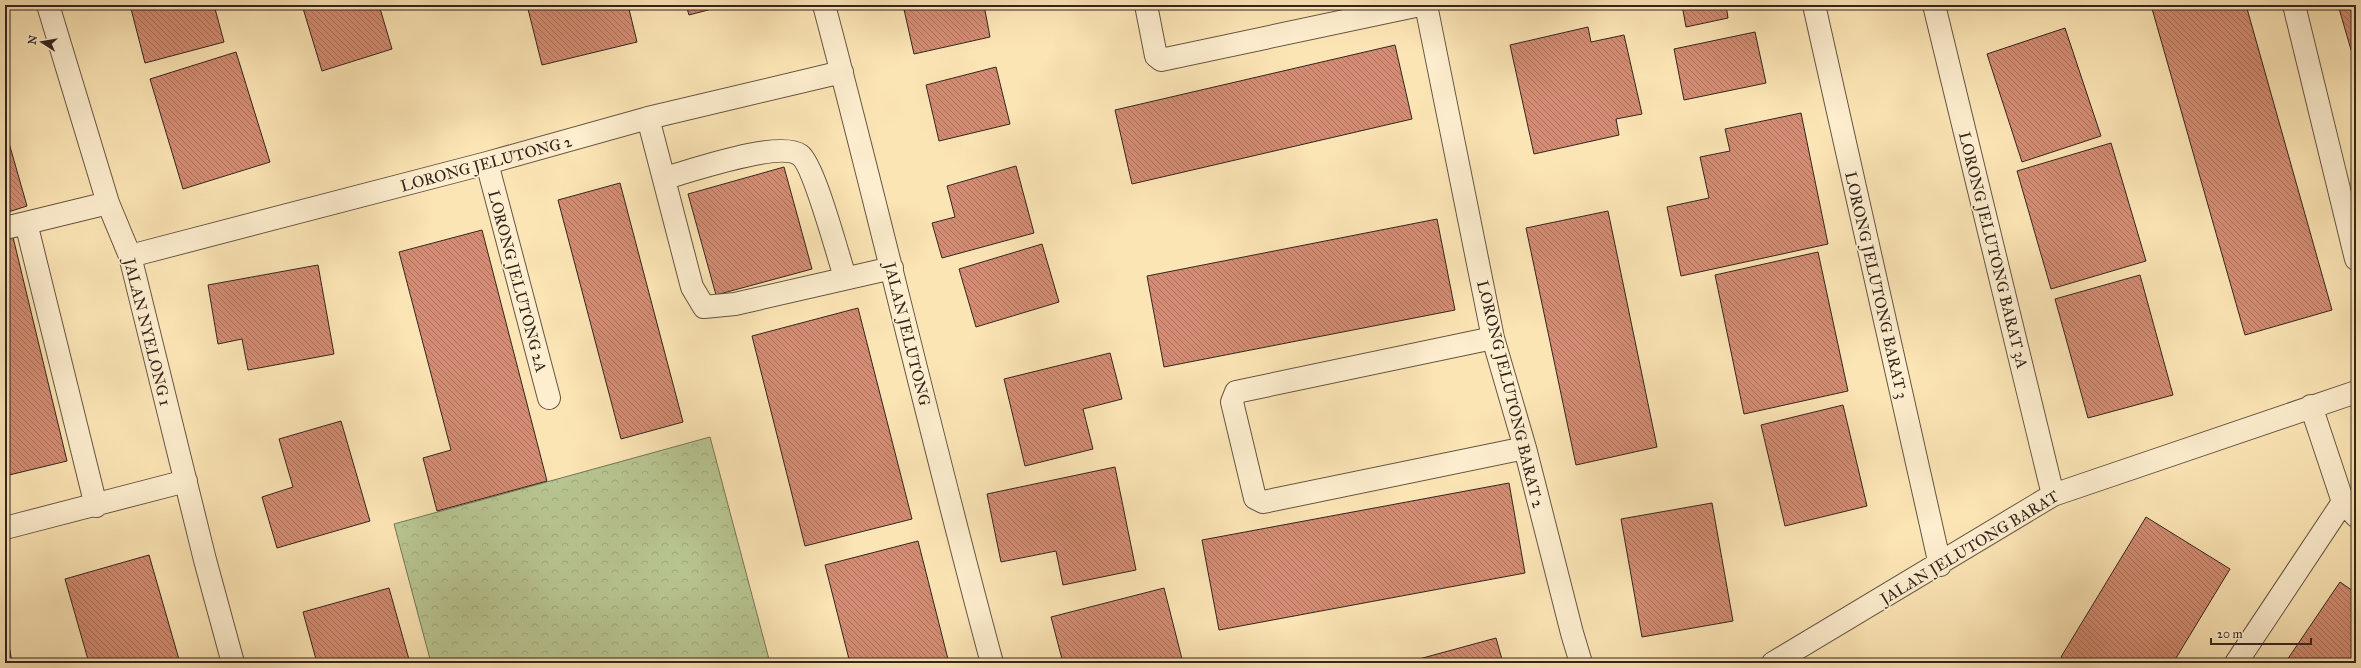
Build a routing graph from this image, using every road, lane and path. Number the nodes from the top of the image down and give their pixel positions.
1 (48, 5) edge
2 (824, 5) edge
3 (1146, 5) edge
4 (1420, 5) edge
5 (1426, 5) edge
6 (1814, 5) edge
7 (1934, 5) edge
8 (2294, 5) edge
9 (842, 72) junction
10 (648, 118) junction
11 (487, 163) junction
12 (665, 178) junction
13 (108, 203) junction
14 (26, 223) junction
15 (5, 228) edge
16 (130, 256) junction
17 (2356, 258) edge
18 (892, 268) junction
19 (845, 277) junction
20 (1493, 338) junction
21 (2356, 392) edge
22 (549, 398) dead end
23 (2311, 406) junction
24 (1525, 448) junction
25 (186, 481) junction
26 (2053, 495) junction
27 (96, 506) junction
28 (2350, 509) edge
29 (5, 528) edge
30 (1940, 565) junction
31 (233, 663) edge
32 (992, 663) edge
33 (1581, 663) edge
34 (1773, 663) edge
35 (2236, 663) edge

1 - 13 street, JALAN NYELONG 1
2 - 9 street, JALAN JELUTONG
3 - 4 street
5 - 20 street, LORONG JELUTONG BARAT 2
6 - 30 street, LORONG JELUTONG BARAT 3
7 - 26 street, LORONG JELUTONG BARAT 3A
8 - 17 street
9 - 10 street, LORONG JELUTONG 2
9 - 18 street, JALAN JELUTONG
10 - 11 street, LORONG JELUTONG 2
10 - 12 street
11 - 16 street, LORONG JELUTONG 2
11 - 22 street, LORONG JELUTONG 2A
12 - 19 street
12 - 19 street
13 - 14 street
13 - 16 street, JALAN NYELONG 1
14 - 15 street
14 - 27 street
16 - 25 street, JALAN NYELONG 1
18 - 19 street
18 - 32 street, JALAN JELUTONG
20 - 24 street, LORONG JELUTONG BARAT 2
20 - 24 street
21 - 23 street, JALAN JELUTONG BARAT
23 - 26 street, JALAN JELUTONG BARAT
23 - 28 street
24 - 33 street, LORONG JELUTONG BARAT 2
25 - 27 street
25 - 31 street, JALAN NYELONG 1
26 - 30 street, JALAN JELUTONG BARAT
27 - 29 street
28 - 35 street
30 - 34 street, JALAN JELUTONG BARAT

